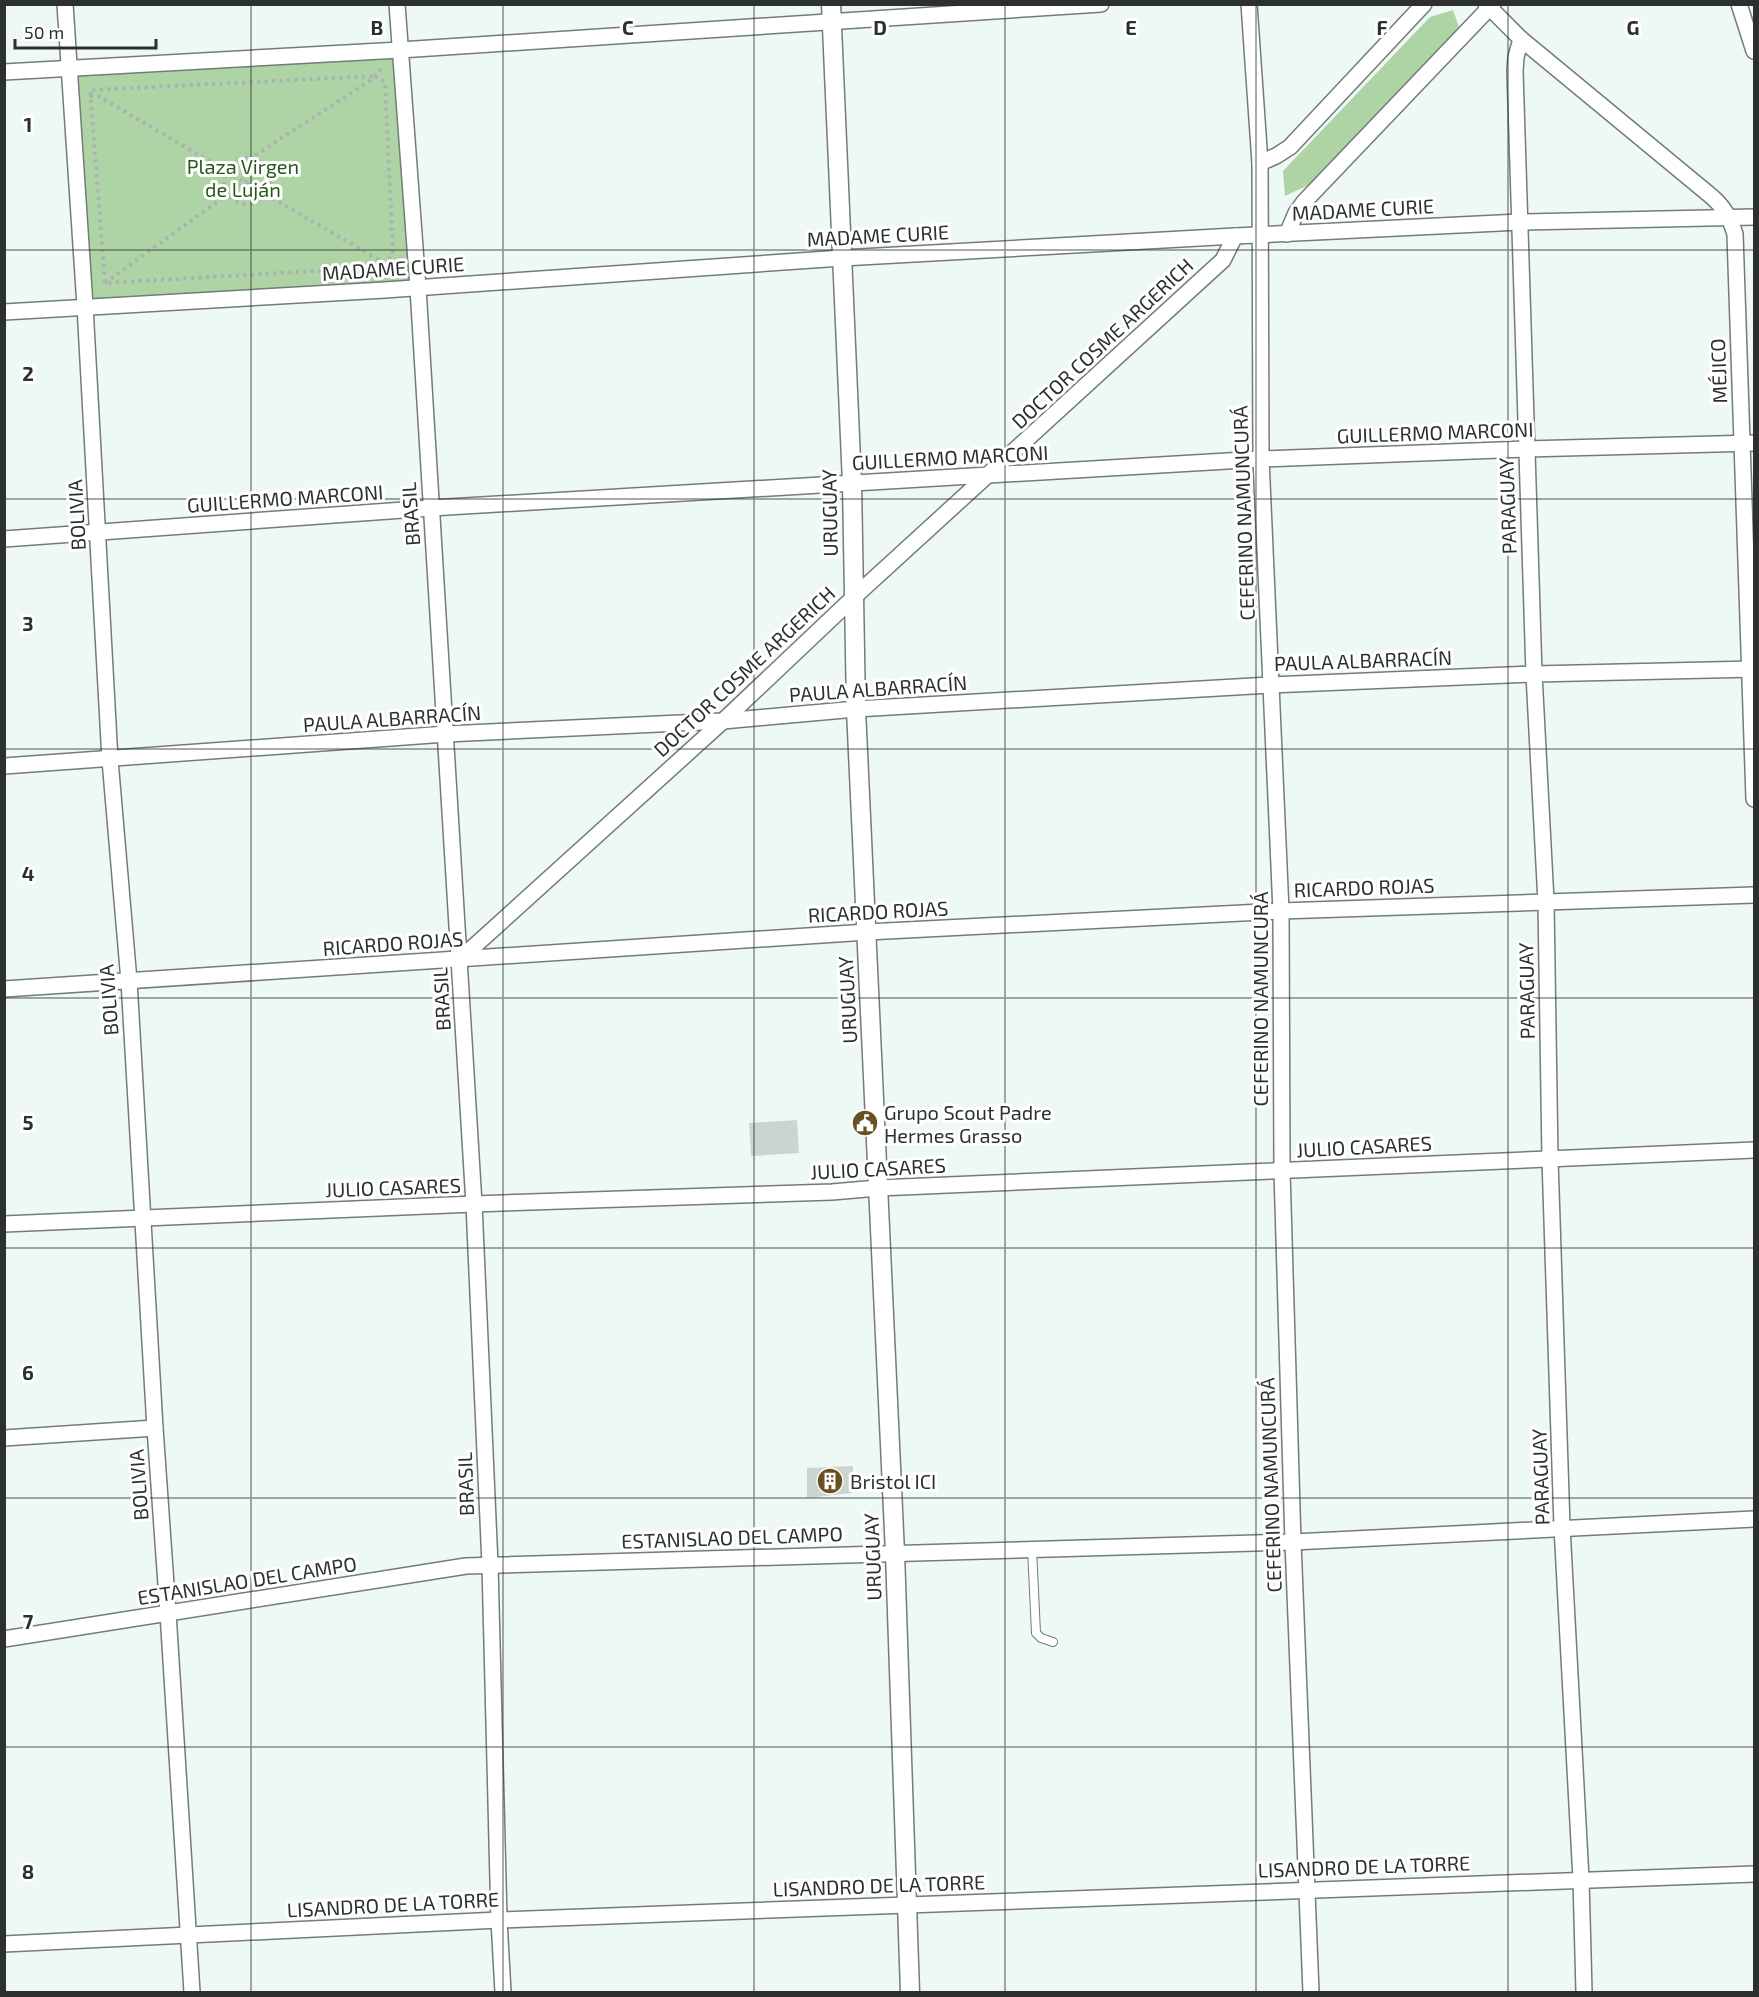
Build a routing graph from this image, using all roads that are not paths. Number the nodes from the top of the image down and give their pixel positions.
1 (65, 4) edge
2 (397, 4) edge
3 (1101, 4) edge
4 (1250, 4) edge
5 (1424, 4) edge
6 (1739, 4) edge
7 (1486, 6) edge
8 (831, 13) edge
9 (1521, 39) junction
10 (400, 50) junction
11 (1755, 51) edge
12 (69, 68) junction
13 (4, 72) edge
14 (1260, 163) junction
15 (1755, 217) edge
16 (1731, 218) junction
17 (1520, 222) junction
18 (1287, 234) junction
19 (1261, 235) junction
20 (1235, 236) junction
21 (842, 258) junction
22 (418, 288) junction
23 (85, 306) junction
24 (4, 312) edge
25 (1748, 443) edge
26 (1526, 449) junction
27 (1261, 459) junction
28 (989, 476) junction
29 (852, 483) junction
30 (431, 508) junction
31 (98, 533) junction
32 (4, 539) edge
33 (854, 598) junction
34 (1752, 669) edge
35 (1534, 674) junction
36 (1270, 685) junction
37 (856, 709) junction
38 (723, 721) junction
39 (446, 734) junction
40 (110, 760) junction
41 (4, 766) edge
42 (1755, 799) edge
43 (1755, 895) edge
44 (1546, 902) junction
45 (1281, 911) junction
46 (867, 932) junction
47 (459, 960) junction
48 (129, 981) junction
49 (4, 989) edge
50 (1755, 1150) edge
51 (1550, 1159) junction
52 (1282, 1171) junction
53 (878, 1188) junction
54 (474, 1204) junction
55 (143, 1218) junction
56 (4, 1224) edge
57 (154, 1428) junction
58 (4, 1438) edge
59 (1755, 1519) edge
60 (1562, 1527) junction
61 (1293, 1542) junction
62 (1032, 1549) junction
63 (895, 1553) junction
64 (490, 1565) junction
65 (168, 1613) junction
66 (4, 1639) edge
67 (1053, 1642) dead end
68 (1755, 1874) edge
69 (1581, 1879) junction
70 (1308, 1889) junction
71 (906, 1905) junction
72 (499, 1920) junction
73 (190, 1934) junction
74 (4, 1944) edge
75 (192, 1992) edge
76 (503, 1992) edge
77 (910, 1992) edge
78 (1311, 1992) edge
79 (1584, 1992) edge

1 - 12 street, BOLIVIA
2 - 10 street, BRASIL
3 - 8 street
4 - 14 street, CEFERINO NAMUNCURÁ
5 - 14 street
6 - 11 street
7 - 9 street
7 - 18 street
8 - 10 street
8 - 21 street, URUGUAY
9 - 16 street
9 - 17 street, PARAGUAY
10 - 12 street
10 - 22 street, BRASIL
12 - 13 street
12 - 23 street, BOLIVIA
14 - 19 street, CEFERINO NAMUNCURÁ
15 - 16 street, MADAME CURIE
16 - 17 street, MADAME CURIE
16 - 25 street, MÉJICO
17 - 18 street, MADAME CURIE
17 - 26 street, PARAGUAY
18 - 19 street, MADAME CURIE
19 - 20 street, MADAME CURIE
19 - 27 street, CEFERINO NAMUNCURÁ
20 - 21 street, MADAME CURIE
20 - 28 street, DOCTOR COSME ARGERICH
21 - 22 street, MADAME CURIE
21 - 29 street, URUGUAY
22 - 23 street, MADAME CURIE
22 - 30 street, BRASIL
23 - 24 street, MADAME CURIE
23 - 31 street, BOLIVIA
25 - 26 street, GUILLERMO MARCONI
25 - 34 street, MÉJICO
26 - 27 street, GUILLERMO MARCONI
26 - 35 street, PARAGUAY
27 - 28 street, GUILLERMO MARCONI
27 - 36 street, CEFERINO NAMUNCURÁ
28 - 29 street, GUILLERMO MARCONI
28 - 33 street, DOCTOR COSME ARGERICH
29 - 30 street, GUILLERMO MARCONI
29 - 33 street, URUGUAY
30 - 31 street, GUILLERMO MARCONI
30 - 39 street, BRASIL
31 - 32 street, GUILLERMO MARCONI
31 - 40 street, BOLIVIA
33 - 37 street, URUGUAY
33 - 38 street, DOCTOR COSME ARGERICH
34 - 35 street, PAULA ALBARRACÍN
34 - 42 street, MÉJICO
35 - 36 street, PAULA ALBARRACÍN
35 - 44 street, PARAGUAY
36 - 37 street, PAULA ALBARRACÍN
36 - 45 street, CEFERINO NAMUNCURÁ
37 - 38 street, PAULA ALBARRACÍN
37 - 46 street, URUGUAY
38 - 39 street, PAULA ALBARRACÍN
38 - 47 street, DOCTOR COSME ARGERICH
39 - 40 street, PAULA ALBARRACÍN
39 - 47 street, BRASIL
40 - 41 street, PAULA ALBARRACÍN
40 - 48 street, BOLIVIA
43 - 44 street, RICARDO ROJAS
44 - 45 street, RICARDO ROJAS
44 - 51 street, PARAGUAY
45 - 46 street, RICARDO ROJAS
45 - 52 street, CEFERINO NAMUNCURÁ
46 - 47 street, RICARDO ROJAS
46 - 53 street, URUGUAY
47 - 48 street, RICARDO ROJAS
47 - 54 street, BRASIL
48 - 49 street, RICARDO ROJAS
48 - 55 street, BOLIVIA
50 - 51 street, JULIO CASARES
51 - 52 street, JULIO CASARES
51 - 60 street, PARAGUAY
52 - 53 street, JULIO CASARES
52 - 61 street, CEFERINO NAMUNCURÁ
53 - 54 street, JULIO CASARES
53 - 63 street, URUGUAY
54 - 55 street, JULIO CASARES
54 - 64 street, BRASIL
55 - 56 street, JULIO CASARES
55 - 57 street, BOLIVIA
57 - 58 street
57 - 65 street, BOLIVIA
59 - 60 street, ESTANISLAO DEL CAMPO
60 - 61 street, ESTANISLAO DEL CAMPO
60 - 69 street, PARAGUAY
61 - 62 street, ESTANISLAO DEL CAMPO
61 - 70 street, CEFERINO NAMUNCURÁ
62 - 63 street, ESTANISLAO DEL CAMPO
62 - 67 lane
63 - 64 street, ESTANISLAO DEL CAMPO
63 - 71 street, URUGUAY
64 - 65 street, ESTANISLAO DEL CAMPO
64 - 72 street, BRASIL
65 - 66 street, ESTANISLAO DEL CAMPO
65 - 73 street, BOLIVIA
68 - 69 street, LISANDRO DE LA TORRE
69 - 70 street, LISANDRO DE LA TORRE
69 - 79 street, PARAGUAY
70 - 71 street, LISANDRO DE LA TORRE
70 - 78 street, CEFERINO NAMUNCURÁ
71 - 72 street, LISANDRO DE LA TORRE
71 - 77 street, URUGUAY
72 - 73 street, LISANDRO DE LA TORRE
72 - 76 street, BRASIL
73 - 74 street, LISANDRO DE LA TORRE
73 - 75 street, BOLIVIA

